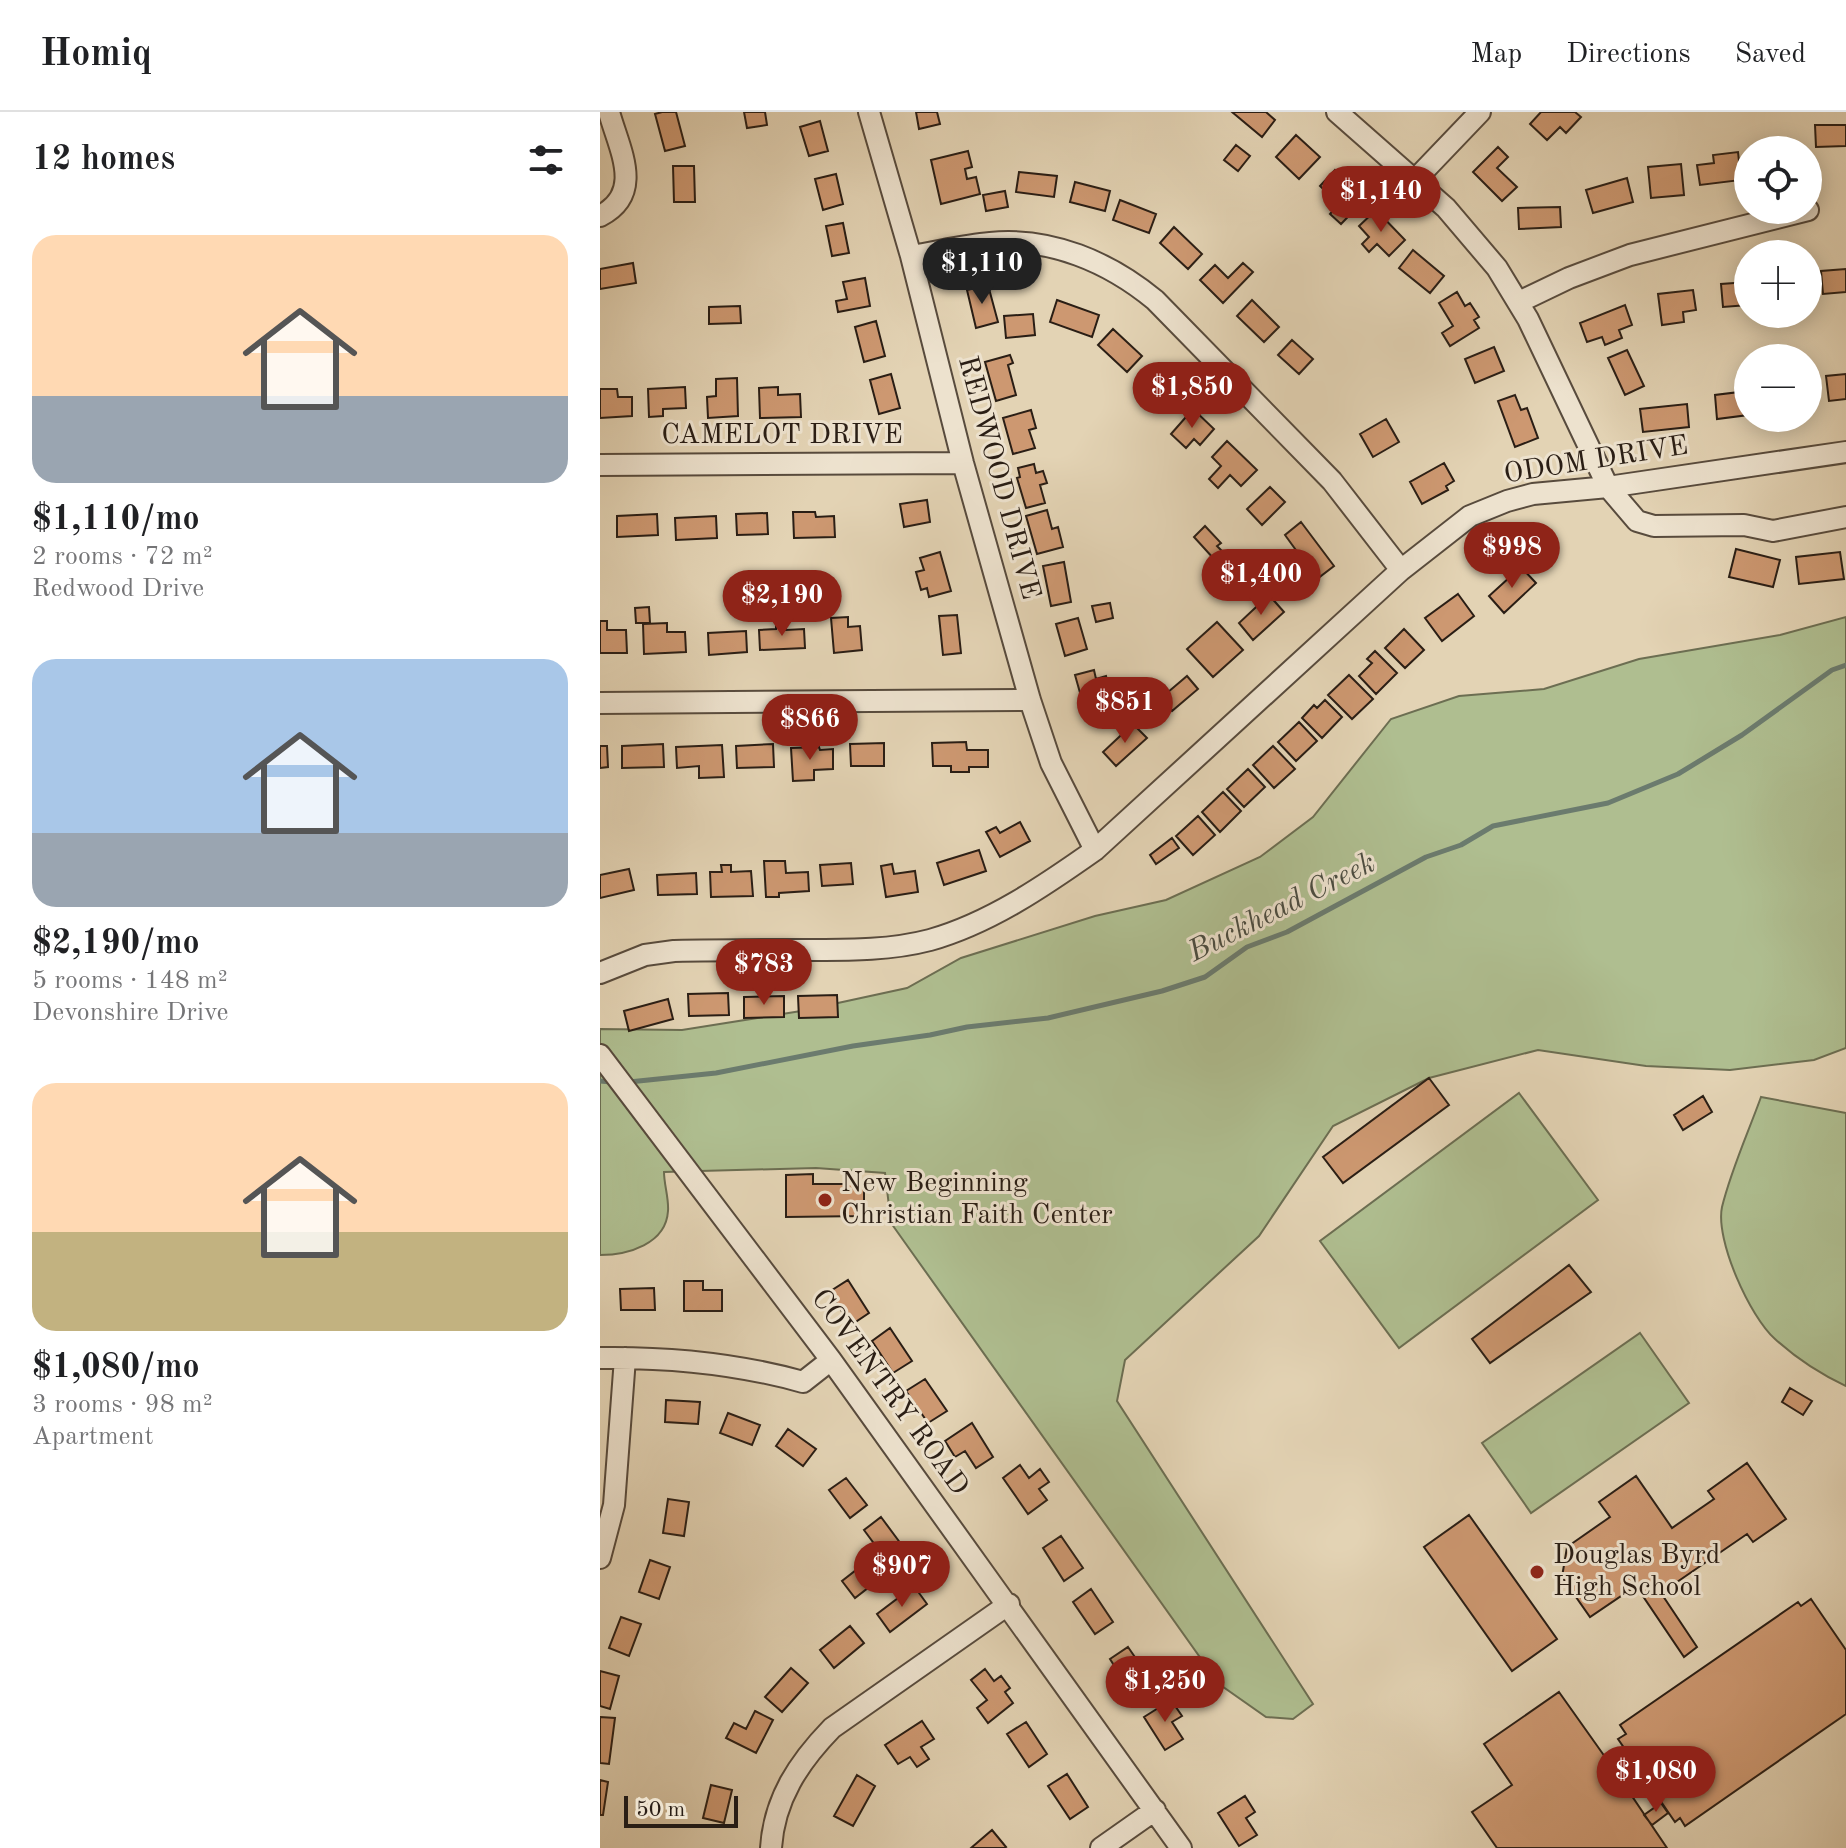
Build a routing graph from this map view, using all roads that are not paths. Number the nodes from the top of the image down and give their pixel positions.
1 (609, 112) edge
2 (869, 112) edge
3 (1337, 112) edge
4 (1480, 112) edge
5 (1415, 180) junction
6 (600, 216) edge
7 (1753, 224) edge
8 (911, 256) junction
9 (1519, 302) junction
10 (1846, 452) edge
11 (963, 463) junction
12 (600, 465) edge
13 (1608, 487) junction
14 (1846, 517) edge
15 (1401, 570) junction
16 (1030, 700) junction
17 (600, 703) edge
18 (1095, 850) junction
19 (600, 973) edge
20 (600, 1055) edge
21 (600, 1358) edge
22 (625, 1358) junction
23 (831, 1360) junction
24 (600, 1558) edge
25 (1009, 1604) junction
26 (1155, 1810) junction
27 (771, 1848) edge
28 (1101, 1848) edge
29 (1181, 1848) edge

1 - 6 street
2 - 8 street, REDWOOD DRIVE
3 - 5 street
4 - 5 street
5 - 9 street
7 - 9 street
8 - 11 street, REDWOOD DRIVE
8 - 15 street
9 - 13 street
10 - 13 street, ODOM DRIVE
11 - 12 street, CAMELOT DRIVE
11 - 16 street, REDWOOD DRIVE
13 - 14 street
13 - 15 street, ODOM DRIVE
15 - 18 street, ODOM DRIVE
16 - 17 street
16 - 18 street, REDWOOD DRIVE
18 - 19 street, ODOM DRIVE
20 - 23 street, COVENTRY ROAD
21 - 22 street
22 - 23 street
22 - 24 street
23 - 25 street, COVENTRY ROAD
25 - 26 street, COVENTRY ROAD
25 - 27 street
26 - 28 street
26 - 29 street, COVENTRY ROAD

